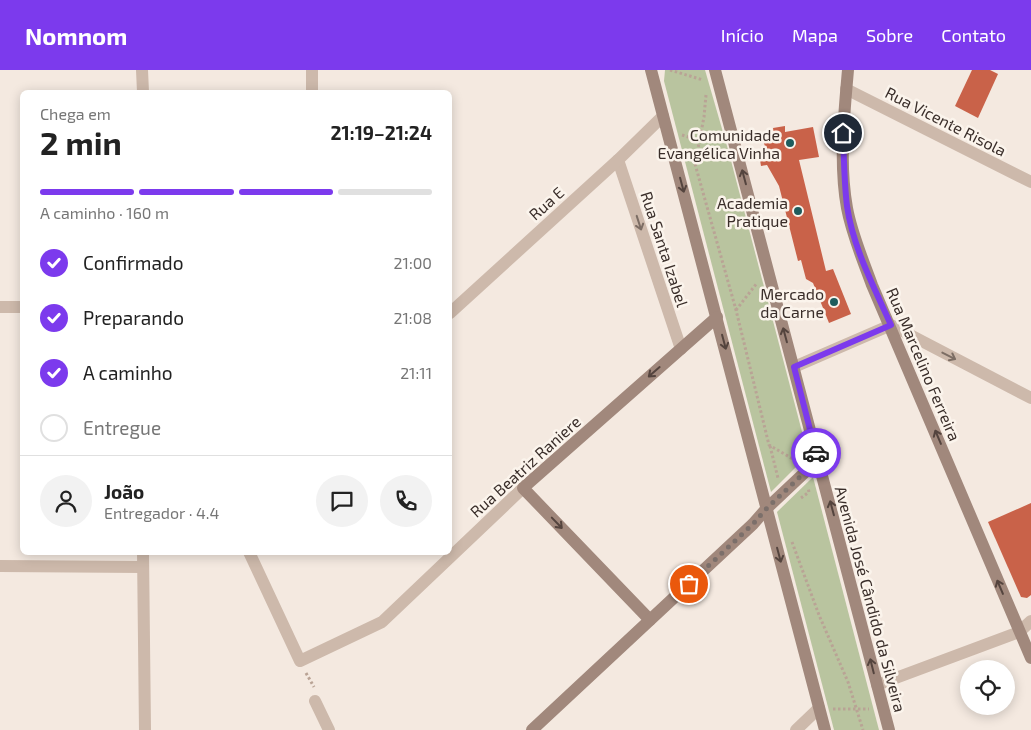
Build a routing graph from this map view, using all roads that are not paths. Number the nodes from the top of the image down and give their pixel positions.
1 (142, 70) edge
2 (312, 70) edge
3 (651, 70) edge
4 (715, 70) edge
5 (848, 70) edge
6 (846, 89) junction
7 (143, 90) edge
8 (312, 90) edge
9 (664, 116) junction
10 (618, 160) junction
11 (1031, 182) edge
12 (0, 307) edge
13 (20, 307) edge
14 (452, 311) edge
15 (717, 318) junction
16 (891, 325) junction
17 (681, 349) junction
18 (794, 367) junction
19 (1031, 398) edge
20 (818, 460) junction
21 (523, 488) junction
22 (767, 508) junction
23 (143, 555) edge
24 (250, 555) edge
25 (0, 566) edge
26 (143, 567) junction
27 (650, 620) junction
28 (1031, 621) edge
29 (1019, 632) junction
30 (1031, 658) edge
31 (877, 685) junction
32 (315, 701) dead end
33 (819, 708) junction
34 (145, 730) edge
35 (329, 730) edge
36 (532, 730) edge
37 (796, 730) edge
38 (825, 730) edge
39 (889, 730) edge

1 - 7 street
2 - 8 street
3 - 9 street
18 -> 4 street, Avenida José Cândido da Silveira
5 - 6 street, Rua Marcelino Ferreira
6 - 11 street, Rua Vicente Risola
6 - 16 street, Rua Marcelino Ferreira
9 - 10 street, Rua E
9 -> 15 street
10 - 14 street, Rua E
10 -> 17 street, Rua Santa Izabel
12 - 13 street
15 - 17 street, Rua Beatriz Raniere
15 -> 22 street
16 - 18 street
16 -> 19 street
29 -> 16 street, Rua Marcelino Ferreira
17 -> 21 street, Rua Beatriz Raniere
18 - 20 street, Avenida José Cândido da Silveira
20 - 22 street
31 -> 20 street, Avenida José Cândido da Silveira
21 - 24 street, Rua Beatriz Raniere
21 -> 27 street
22 - 27 street
22 -> 33 street
23 - 26 street
25 - 26 street
26 - 34 street
27 - 36 street
28 - 29 street
29 - 30 street, Rua Marcelino Ferreira
29 - 31 street
31 - 39 street, Avenida José Cândido da Silveira
32 - 35 street
33 - 37 street
33 - 38 street

